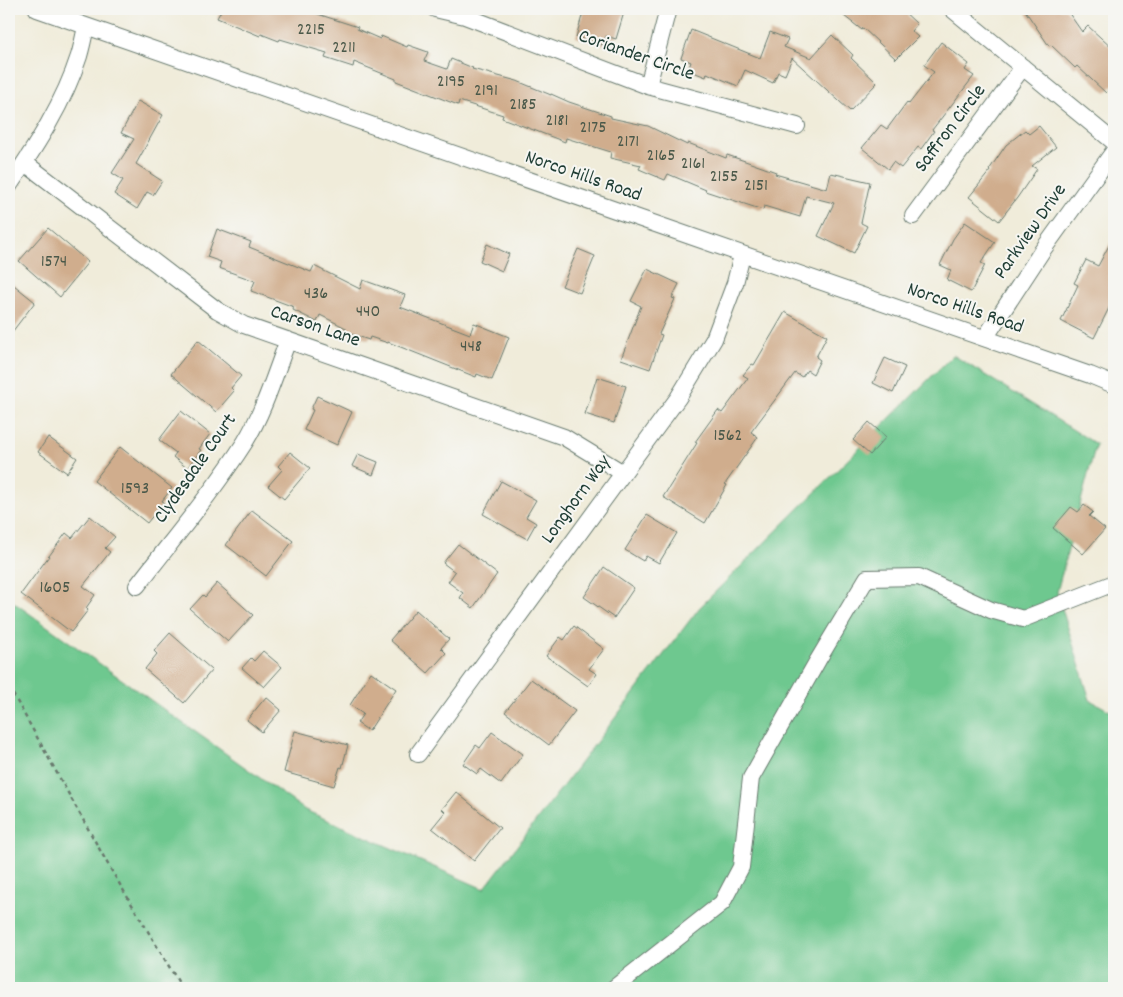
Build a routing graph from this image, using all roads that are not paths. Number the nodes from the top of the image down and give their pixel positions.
1 (37, 9) edge
2 (435, 9) edge
3 (668, 9) edge
4 (952, 9) edge
5 (466, 12) edge
6 (86, 26) junction
7 (1023, 67) junction
8 (648, 86) junction
9 (797, 126) dead end
10 (1114, 142) edge
11 (1114, 151) edge
12 (25, 163) junction
13 (9, 186) edge
14 (913, 216) dead end
15 (742, 255) junction
16 (985, 338) junction
17 (288, 340) junction
18 (1114, 386) edge
19 (623, 473) junction
20 (1114, 583) edge
21 (137, 586) dead end
22 (418, 754) dead end
23 (614, 988) edge

1 - 6 street, Norco Hills Road
2 - 5 street, Coriander Circle
3 - 8 street
4 - 7 street
5 - 8 street, Coriander Circle
6 - 12 street
6 - 15 street, Norco Hills Road
7 - 10 street
7 - 14 street, Saffron Circle
8 - 9 street, Coriander Circle
11 - 16 street, Parkview Drive
12 - 13 street
12 - 17 street, Carson Lane
15 - 16 street, Norco Hills Road
15 - 19 street, Longhorn Way
16 - 18 street, Norco Hills Road
17 - 19 street, Carson Lane
17 - 21 street, Clydesdale Court
19 - 22 street, Longhorn Way
20 - 23 street

